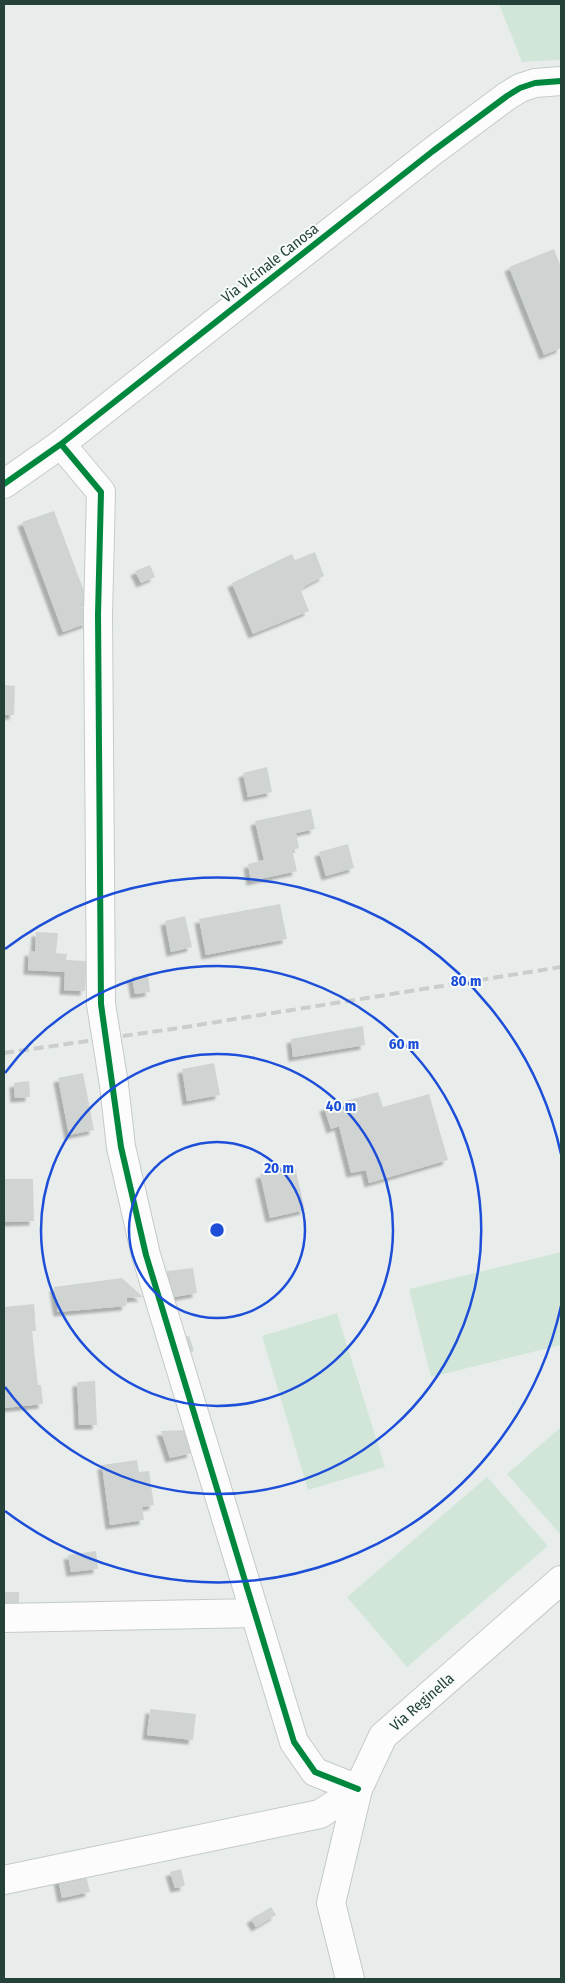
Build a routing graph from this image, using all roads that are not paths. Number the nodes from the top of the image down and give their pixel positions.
1 (561, 81) edge
2 (61, 444) junction
3 (4, 484) edge
4 (561, 1580) edge
5 (255, 1613) junction
6 (4, 1618) edge
7 (358, 1789) junction
8 (4, 1880) edge
9 (350, 1979) edge

1 - 2 street, Via Vicinale Canosa
2 - 3 street, Via Vicinale Canosa
2 - 5 street, bridge
4 - 7 street, Via Reginella
5 - 6 street
5 - 7 street
7 - 8 street
7 - 9 street, Via Reginella

